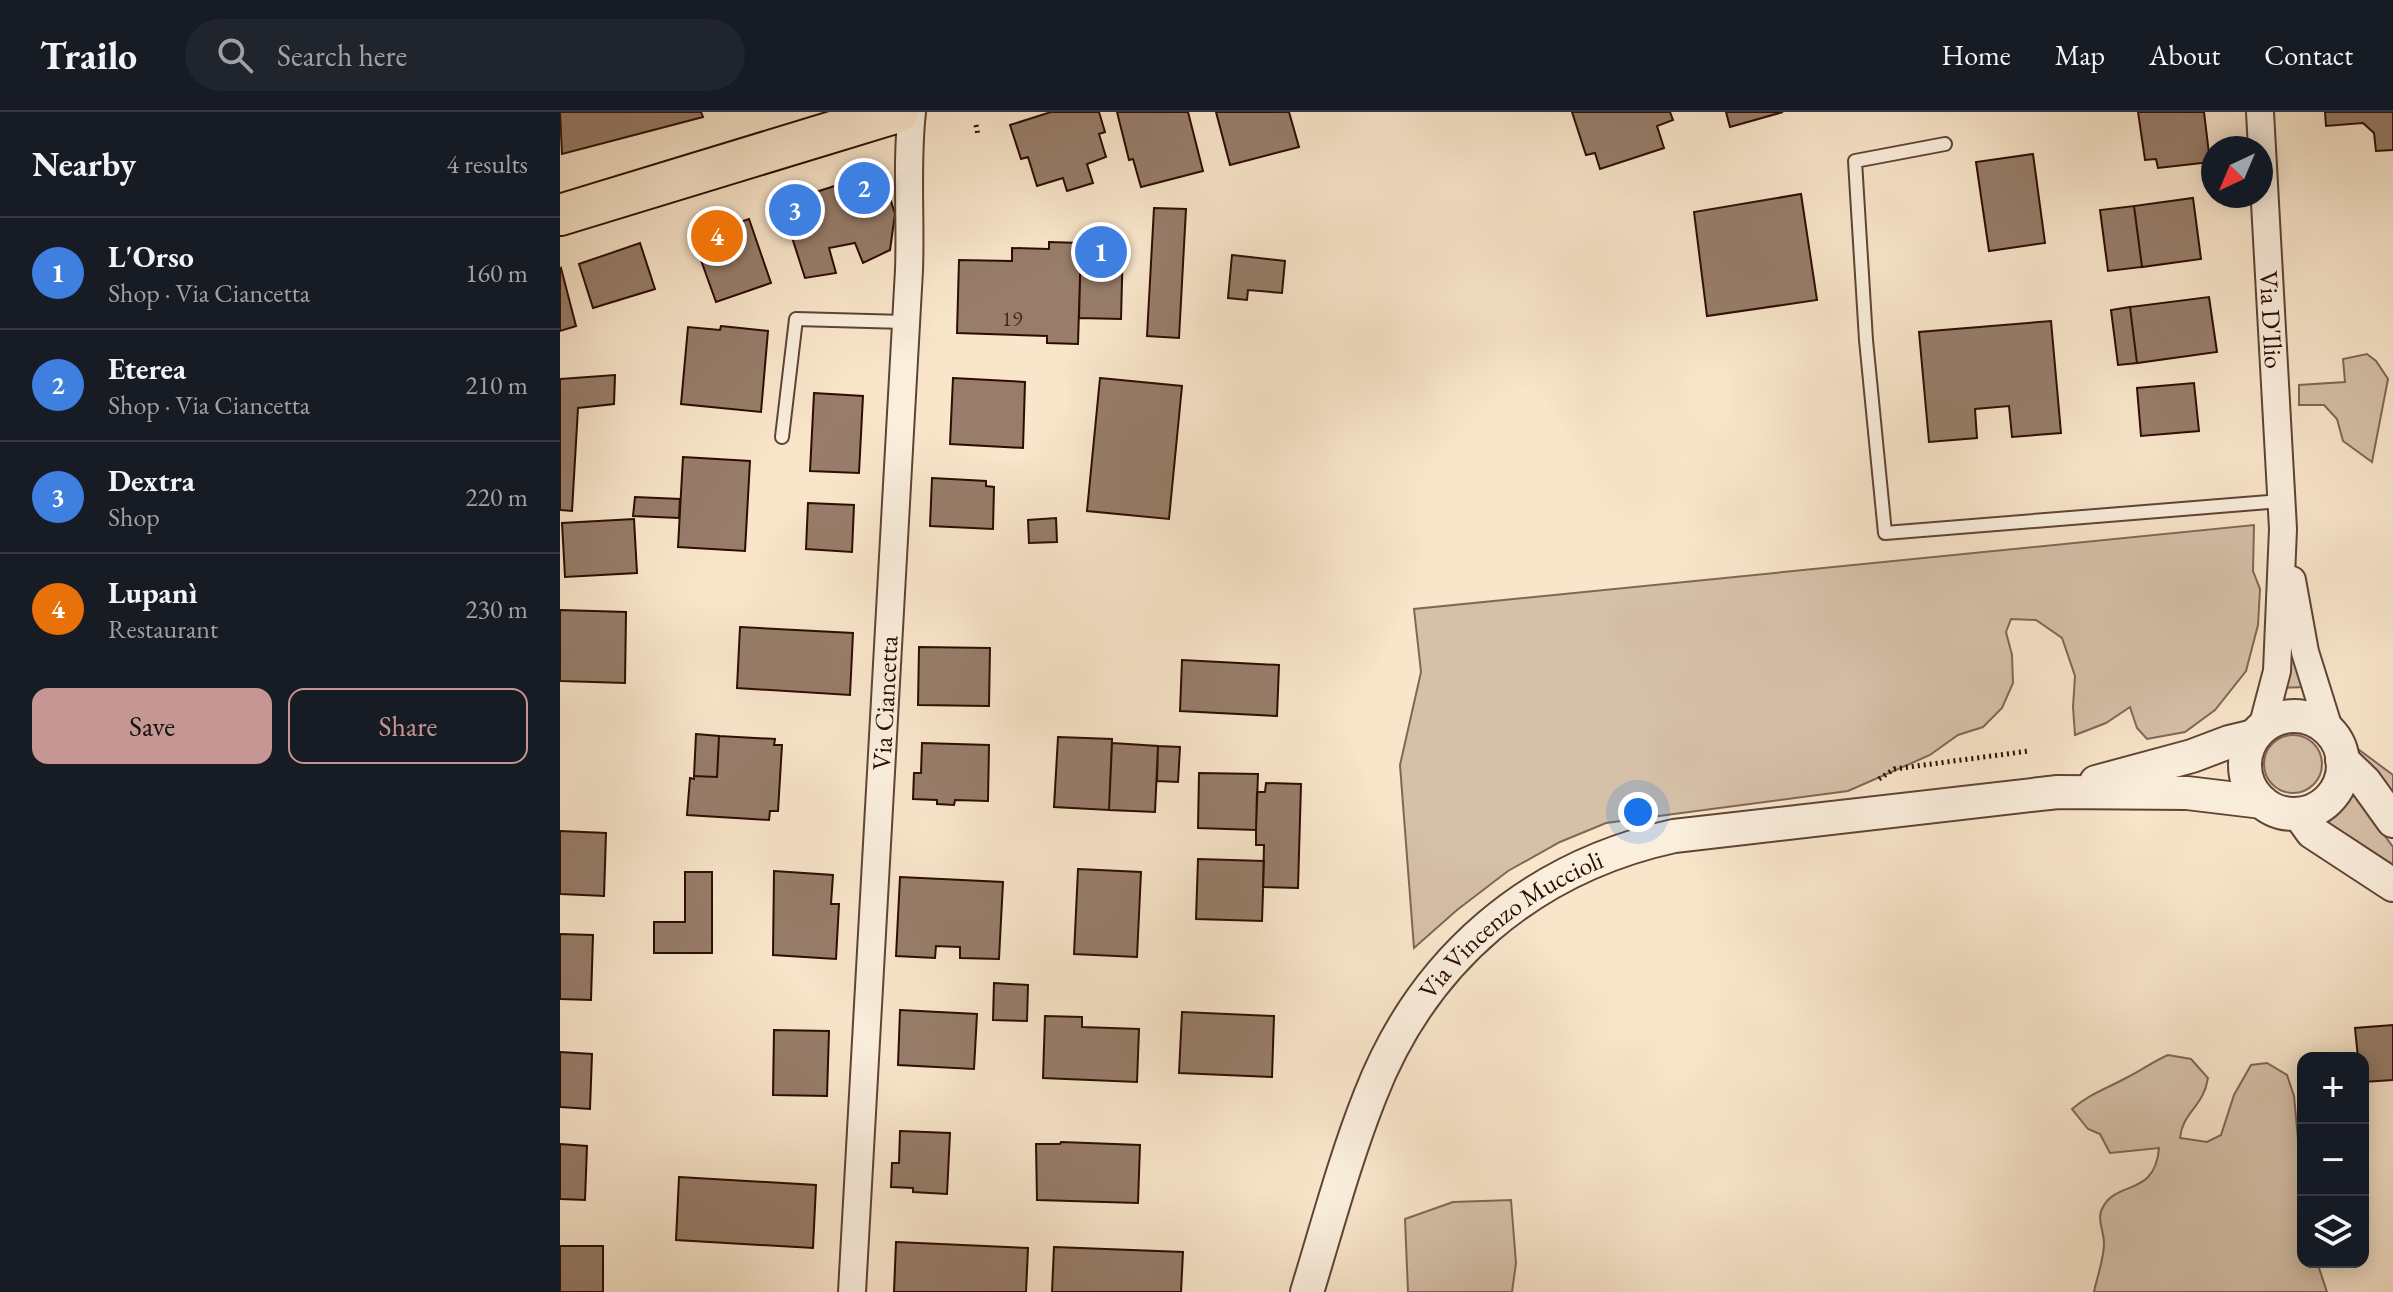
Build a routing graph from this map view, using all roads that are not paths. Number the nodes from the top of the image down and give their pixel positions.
1 (898, 112) edge
2 (912, 112) edge
3 (2260, 112) edge
4 (1945, 144) dead end
5 (560, 215) edge
6 (905, 322) junction
7 (782, 437) dead end
8 (2281, 501) junction
9 (2283, 529) junction
10 (2258, 732) junction
11 (2336, 746) junction
12 (2058, 792) junction
13 (2262, 802) junction
14 (2299, 814) junction
15 (2393, 821) edge
16 (2393, 885) edge
17 (852, 1292) edge
18 (1307, 1292) edge

1 - 5 main road
2 - 6 street, Via Ciancetta
3 - 8 street, Via D'Ilio
4 - 8 lane
6 - 7 lane
6 - 17 street, Via Ciancetta
8 - 9 street, Via D'Ilio
9 - 10 street, Via D'Ilio
9 - 11 street, Via D'Ilio
10 - 11 street
10 - 12 street, Via Vincenzo Muccioli
10 - 13 street
11 - 14 street
11 - 15 street
12 - 13 street, Via Vincenzo Muccioli
12 - 18 street, Via Vincenzo Muccioli
13 - 14 street
14 - 16 street

